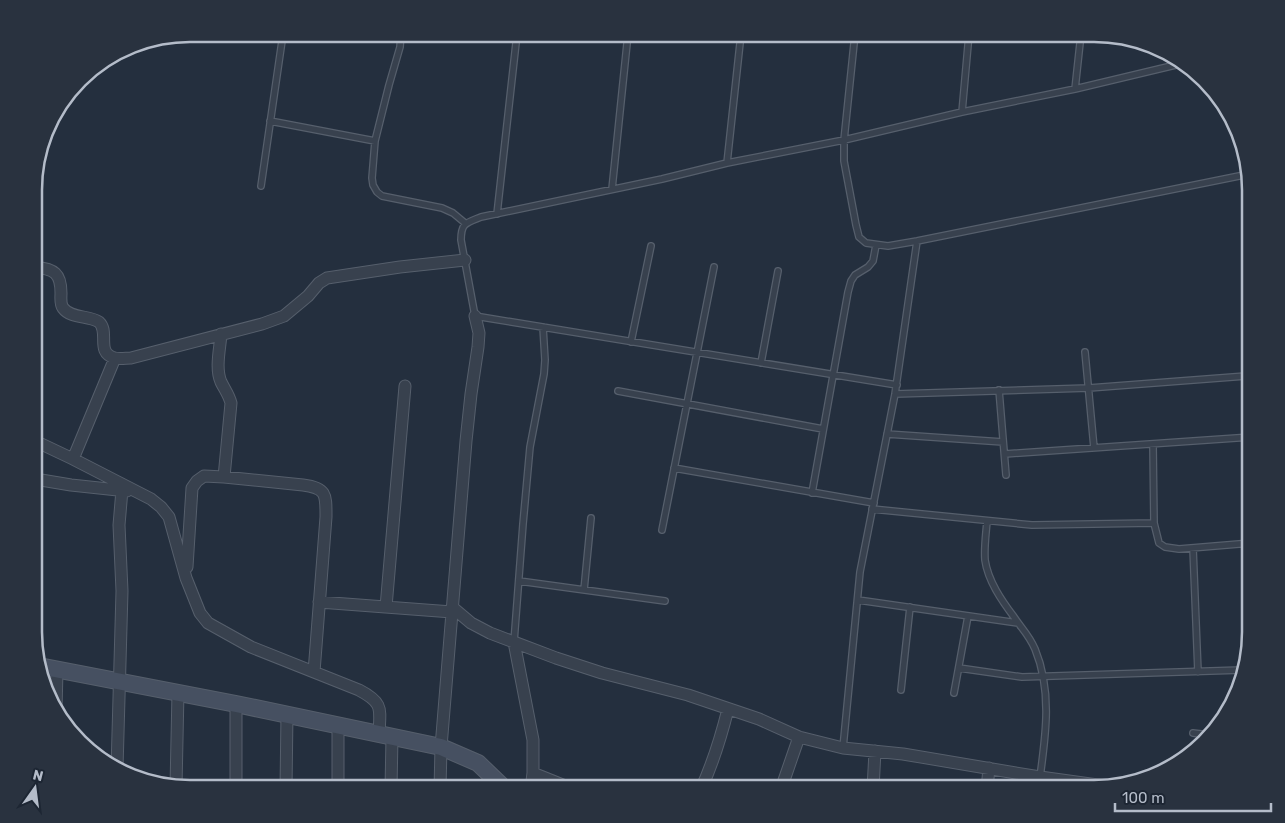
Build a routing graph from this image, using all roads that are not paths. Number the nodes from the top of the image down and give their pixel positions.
1 (282, 42) edge
2 (400, 42) edge
3 (516, 42) edge
4 (627, 42) edge
5 (740, 42) edge
6 (854, 42) edge
7 (968, 42) edge
8 (1079, 42) edge
9 (1174, 65) edge
10 (1076, 89) junction
11 (962, 112) junction
12 (270, 121) junction
13 (844, 140) junction
14 (375, 141) junction
15 (727, 162) junction
16 (1242, 176) edge
17 (261, 186) dead end
18 (612, 189) junction
19 (497, 214) junction
20 (465, 223) junction
21 (917, 241) junction
22 (876, 245) junction
23 (651, 246) dead end
24 (464, 260) junction
25 (714, 267) dead end
26 (42, 269) edge
27 (778, 271) dead end
28 (475, 316) junction
29 (543, 327) junction
30 (221, 334) junction
31 (631, 342) junction
32 (698, 352) junction
33 (1085, 352) dead end
34 (115, 358) junction
35 (761, 363) junction
36 (833, 375) junction
37 (1242, 376) edge
38 (897, 385) junction
39 (405, 386) dead end
40 (1089, 388) junction
41 (998, 390) junction
42 (618, 391) dead end
43 (895, 394) junction
44 (687, 404) junction
45 (823, 429) junction
46 (888, 434) junction
47 (1242, 438) edge
48 (1003, 442) junction
49 (42, 444) edge
50 (1153, 444) junction
51 (1094, 448) junction
52 (1004, 454) junction
53 (73, 458) junction
54 (674, 468) junction
55 (1006, 475) dead end
56 (224, 477) junction
57 (42, 480) edge
58 (122, 490) junction
59 (134, 491) junction
60 (812, 493) junction
61 (873, 506) junction
62 (591, 518) dead end
63 (986, 522) junction
64 (1154, 523) junction
65 (662, 530) dead end
66 (1242, 544) edge
67 (1193, 548) junction
68 (186, 578) junction
69 (519, 581) junction
70 (584, 590) junction
71 (858, 600) junction
72 (665, 601) dead end
73 (319, 602) junction
74 (386, 607) junction
75 (910, 607) junction
76 (452, 610) junction
77 (968, 616) junction
78 (1018, 622) junction
79 (514, 642) junction
80 (47, 667) edge
81 (959, 668) junction
82 (57, 669) junction
83 (1238, 670) edge
84 (314, 672) junction
85 (1198, 672) junction
86 (1044, 677) junction
87 (119, 681) junction
88 (901, 690) dead end
89 (178, 692) junction
90 (954, 693) dead end
91 (56, 694) edge
92 (236, 704) junction
93 (728, 709) junction
94 (287, 714) junction
95 (338, 726) junction
96 (1193, 733) dead end
97 (1202, 734) edge
98 (386, 736) junction
99 (799, 737) junction
100 (441, 747) junction
101 (843, 748) junction
102 (875, 751) junction
103 (117, 762) edge
104 (989, 768) junction
105 (533, 773) junction
106 (1040, 777) junction
107 (176, 779) edge
108 (236, 780) edge
109 (286, 780) edge
110 (338, 780) edge
111 (390, 780) edge
112 (440, 780) edge
113 (496, 780) edge
114 (532, 780) edge
115 (550, 780) edge
116 (705, 780) edge
117 (784, 780) edge
118 (873, 780) edge
119 (988, 780) edge
120 (1062, 780) edge

1 - 12 lane
2 - 14 lane
3 - 19 lane
4 - 18 lane
5 - 15 lane
6 - 13 lane
7 - 11 lane
8 - 10 lane
9 - 10 lane
10 - 11 lane
11 - 13 lane
12 - 14 lane
12 - 17 lane
13 - 15 lane
13 - 22 lane
14 - 20 lane
15 - 18 lane
16 - 21 lane
18 - 19 lane
19 - 20 lane
20 - 24 lane
21 - 22 lane
21 - 38 lane
22 - 36 lane
23 - 31 lane
24 - 28 lane
24 - 30 street
25 - 32 lane
26 - 34 street
27 - 35 lane
28 - 29 lane
28 - 76 street
29 - 31 lane
29 - 69 lane
30 - 34 street
30 - 56 street
31 - 32 lane
32 - 35 lane
32 - 44 lane
33 - 40 lane
34 - 53 street
35 - 36 lane
36 - 38 lane
36 - 45 lane
37 - 40 lane
38 - 43 lane
39 - 74 street
40 - 41 lane
40 - 51 lane
41 - 43 lane
41 - 48 lane
42 - 44 lane
43 - 46 lane
44 - 45 lane
44 - 54 lane
45 - 60 lane
46 - 48 lane
46 - 61 lane
47 - 50 lane
48 - 52 lane
49 - 53 street
50 - 51 lane
50 - 64 lane
51 - 52 lane
52 - 55 lane
53 - 59 street
54 - 60 lane
54 - 65 lane
56 - 68 street
56 - 73 street
57 - 58 street
58 - 59 street
58 - 87 street
59 - 68 street
60 - 61 lane
61 - 63 lane
61 - 71 lane
62 - 70 lane
63 - 64 lane
63 - 78 lane
64 - 67 lane
66 - 67 lane
67 - 85 lane
68 - 84 street
69 - 70 lane
69 - 79 lane
70 - 72 lane
71 - 75 lane
71 - 101 lane
73 - 74 street
73 - 84 street
74 - 76 street
75 - 77 lane
75 - 88 lane
76 - 79 street
76 - 100 street
77 - 78 lane
77 - 81 lane
78 - 86 lane
79 - 93 street
79 - 105 street
80 - 82 street
81 - 86 lane
81 - 90 lane
82 - 87 street
82 - 91 street
83 - 85 lane
84 - 98 street
85 - 86 lane
86 - 106 lane
87 - 89 street
87 - 103 street
89 - 92 street
89 - 107 street
92 - 94 street
92 - 108 street
93 - 99 street
93 - 116 street
94 - 95 street
94 - 109 street
95 - 98 street
95 - 110 street
96 - 97 lane
98 - 100 street
98 - 111 street
99 - 101 street
99 - 117 street
100 - 112 street
100 - 113 street
101 - 102 street
102 - 104 street
102 - 118 street
104 - 106 street
104 - 119 street
105 - 114 street
105 - 115 street
106 - 120 street

